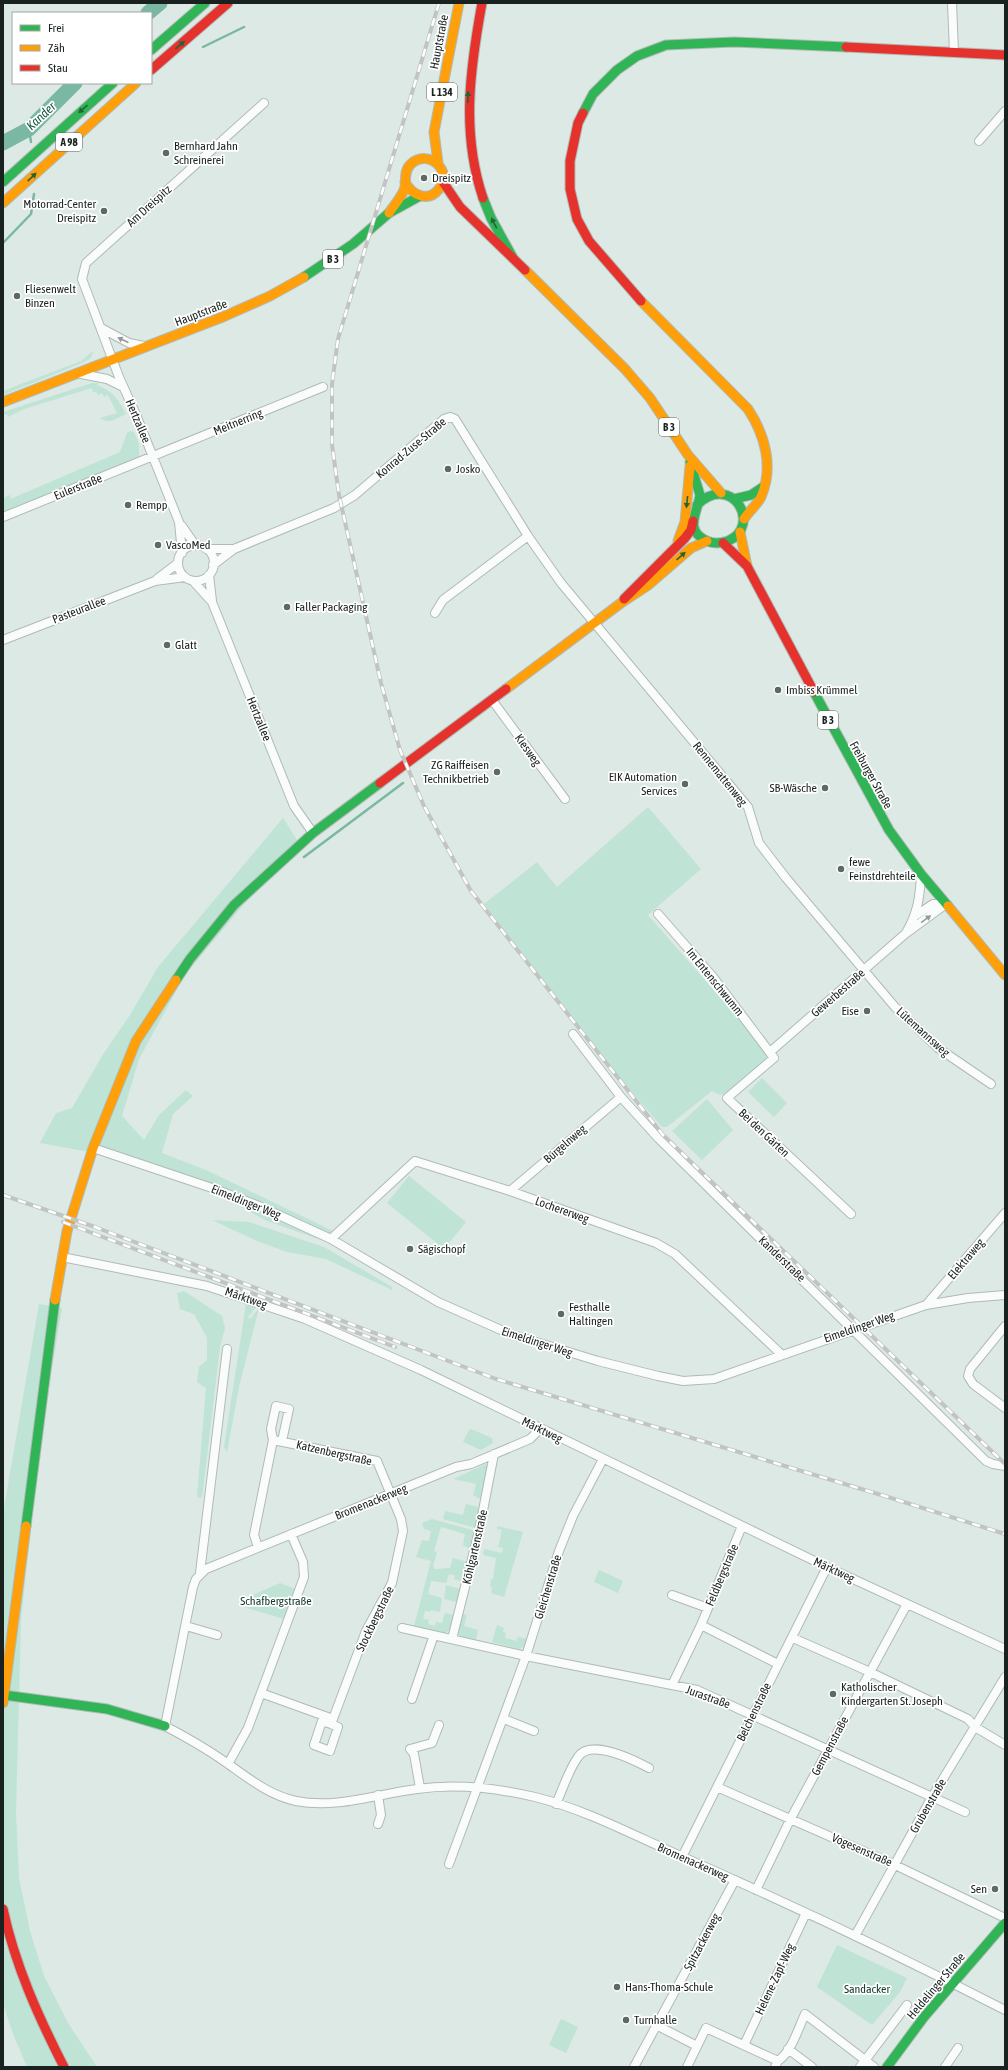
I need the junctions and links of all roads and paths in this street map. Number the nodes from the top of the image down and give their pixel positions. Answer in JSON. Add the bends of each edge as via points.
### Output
{"nodes":[{"id":1,"x":205,"y":3,"type":"edge"},
{"id":2,"x":228,"y":3,"type":"edge"},
{"id":3,"x":459,"y":3,"type":"edge"},
{"id":4,"x":482,"y":3,"type":"edge"},
{"id":5,"x":952,"y":3,"type":"edge"},
{"id":6,"x":152,"y":49,"type":"edge"},
{"id":7,"x":954,"y":52,"type":"junction"},
{"id":8,"x":1005,"y":55,"type":"edge"},
{"id":9,"x":152,"y":69,"type":"edge"},
{"id":10,"x":112,"y":84,"type":"edge"},
{"id":11,"x":135,"y":84,"type":"edge"},
{"id":12,"x":264,"y":103,"type":"dead end"},
{"id":13,"x":1005,"y":111,"type":"edge"},
{"id":14,"x":434,"y":132,"type":"junction"},
{"id":15,"x":979,"y":141,"type":"dead end"},
{"id":16,"x":418,"y":159,"type":"junction"},
{"id":17,"x":438,"y":163,"type":"junction"},
{"id":18,"x":3,"y":182,"type":"edge"},
{"id":19,"x":406,"y":182,"type":"junction"},
{"id":20,"x":443,"y":182,"type":"junction"},
{"id":21,"x":432,"y":195,"type":"junction"},
{"id":22,"x":420,"y":196,"type":"junction"},
{"id":23,"x":3,"y":203,"type":"edge"},
{"id":24,"x":460,"y":207,"type":"junction"},
{"id":25,"x":389,"y":213,"type":"junction"},
{"id":26,"x":512,"y":258,"type":"junction"},
{"id":27,"x":101,"y":328,"type":"junction"},
{"id":28,"x":147,"y":346,"type":"junction"},
{"id":29,"x":112,"y":360,"type":"junction"},
{"id":30,"x":78,"y":373,"type":"junction"},
{"id":31,"x":123,"y":387,"type":"junction"},
{"id":32,"x":323,"y":387,"type":"dead end"},
{"id":33,"x":3,"y":402,"type":"edge"},
{"id":34,"x":153,"y":456,"type":"junction"},
{"id":35,"x":689,"y":459,"type":"junction"},
{"id":36,"x":763,"y":487,"type":"junction"},
{"id":37,"x":720,"y":493,"type":"junction"},
{"id":38,"x":734,"y":499,"type":"junction"},
{"id":39,"x":697,"y":505,"type":"junction"},
{"id":40,"x":3,"y":517,"type":"edge"},
{"id":41,"x":744,"y":519,"type":"junction"},
{"id":42,"x":693,"y":521,"type":"junction"},
{"id":43,"x":179,"y":522,"type":"junction"},
{"id":44,"x":740,"y":532,"type":"junction"},
{"id":45,"x":528,"y":536,"type":"junction"},
{"id":46,"x":707,"y":541,"type":"junction"},
{"id":47,"x":723,"y":543,"type":"junction"},
{"id":48,"x":676,"y":545,"type":"junction"},
{"id":49,"x":198,"y":546,"type":"junction"},
{"id":50,"x":234,"y":548,"type":"junction"},
{"id":51,"x":206,"y":549,"type":"junction"},
{"id":52,"x":182,"y":552,"type":"junction"},
{"id":53,"x":178,"y":563,"type":"junction"},
{"id":54,"x":213,"y":565,"type":"junction"},
{"id":55,"x":747,"y":566,"type":"junction"},
{"id":56,"x":209,"y":575,"type":"junction"},
{"id":57,"x":189,"y":579,"type":"junction"},
{"id":58,"x":155,"y":581,"type":"junction"},
{"id":59,"x":212,"y":602,"type":"junction"},
{"id":60,"x":621,"y":603,"type":"junction"},
{"id":61,"x":435,"y":613,"type":"dead end"},
{"id":62,"x":594,"y":624,"type":"junction"},
{"id":63,"x":3,"y":640,"type":"edge"},
{"id":64,"x":492,"y":700,"type":"junction"},
{"id":65,"x":565,"y":799,"type":"dead end"},
{"id":66,"x":313,"y":833,"type":"junction"},
{"id":67,"x":921,"y":874,"type":"junction"},
{"id":68,"x":946,"y":904,"type":"junction"},
{"id":69,"x":658,"y":914,"type":"dead end"},
{"id":70,"x":916,"y":916,"type":"junction"},
{"id":71,"x":906,"y":934,"type":"junction"},
{"id":72,"x":864,"y":969,"type":"junction"},
{"id":73,"x":1005,"y":975,"type":"edge"},
{"id":74,"x":573,"y":1034,"type":"dead end"},
{"id":75,"x":770,"y":1052,"type":"junction"},
{"id":76,"x":991,"y":1084,"type":"dead end"},
{"id":77,"x":621,"y":1097,"type":"junction"},
{"id":78,"x":93,"y":1148,"type":"junction"},
{"id":79,"x":510,"y":1192,"type":"junction"},
{"id":80,"x":1005,"y":1213,"type":"edge"},
{"id":81,"x":851,"y":1214,"type":"dead end"},
{"id":82,"x":331,"y":1239,"type":"junction"},
{"id":83,"x":62,"y":1257,"type":"junction"},
{"id":84,"x":1005,"y":1295,"type":"edge"},
{"id":85,"x":926,"y":1305,"type":"junction"},
{"id":86,"x":1005,"y":1326,"type":"edge"},
{"id":87,"x":854,"y":1329,"type":"junction"},
{"id":88,"x":227,"y":1349,"type":"dead end"},
{"id":89,"x":782,"y":1355,"type":"junction"},
{"id":90,"x":1005,"y":1408,"type":"edge"},
{"id":91,"x":540,"y":1429,"type":"junction"},
{"id":92,"x":273,"y":1440,"type":"junction"},
{"id":93,"x":282,"y":1441,"type":"junction"},
{"id":94,"x":494,"y":1454,"type":"junction"},
{"id":95,"x":603,"y":1459,"type":"junction"},
{"id":96,"x":1005,"y":1466,"type":"edge"},
{"id":97,"x":391,"y":1494,"type":"junction"},
{"id":98,"x":742,"y":1526,"type":"junction"},
{"id":99,"x":291,"y":1534,"type":"junction"},
{"id":100,"x":258,"y":1547,"type":"junction"},
{"id":101,"x":827,"y":1567,"type":"junction"},
{"id":102,"x":200,"y":1573,"type":"junction"},
{"id":103,"x":672,"y":1595,"type":"dead end"},
{"id":104,"x":907,"y":1604,"type":"junction"},
{"id":105,"x":708,"y":1608,"type":"junction"},
{"id":106,"x":701,"y":1625,"type":"junction"},
{"id":107,"x":186,"y":1626,"type":"junction"},
{"id":108,"x":402,"y":1628,"type":"dead end"},
{"id":109,"x":218,"y":1635,"type":"dead end"},
{"id":110,"x":434,"y":1635,"type":"junction"},
{"id":111,"x":793,"y":1638,"type":"junction"},
{"id":112,"x":452,"y":1639,"type":"junction"},
{"id":113,"x":1005,"y":1649,"type":"edge"},
{"id":114,"x":526,"y":1656,"type":"junction"},
{"id":115,"x":778,"y":1664,"type":"junction"},
{"id":116,"x":870,"y":1672,"type":"junction"},
{"id":117,"x":1005,"y":1677,"type":"edge"},
{"id":118,"x":672,"y":1685,"type":"junction"},
{"id":119,"x":261,"y":1693,"type":"junction"},
{"id":120,"x":4,"y":1699,"type":"edge"},
{"id":121,"x":412,"y":1699,"type":"dead end"},
{"id":122,"x":754,"y":1714,"type":"junction"},
{"id":123,"x":504,"y":1719,"type":"junction"},
{"id":124,"x":439,"y":1725,"type":"dead end"},
{"id":125,"x":165,"y":1726,"type":"junction"},
{"id":126,"x":975,"y":1727,"type":"junction"},
{"id":127,"x":534,"y":1732,"type":"dead end"},
{"id":128,"x":1005,"y":1745,"type":"edge"},
{"id":129,"x":829,"y":1750,"type":"junction"},
{"id":130,"x":228,"y":1764,"type":"junction"},
{"id":131,"x":649,"y":1768,"type":"dead end"},
{"id":132,"x":477,"y":1786,"type":"junction"},
{"id":133,"x":717,"y":1787,"type":"junction"},
{"id":134,"x":420,"y":1788,"type":"junction"},
{"id":135,"x":378,"y":1795,"type":"junction"},
{"id":136,"x":932,"y":1797,"type":"junction"},
{"id":137,"x":556,"y":1804,"type":"junction"},
{"id":138,"x":965,"y":1812,"type":"dead end"},
{"id":139,"x":791,"y":1818,"type":"junction"},
{"id":140,"x":378,"y":1824,"type":"dead end"},
{"id":141,"x":682,"y":1857,"type":"junction"},
{"id":142,"x":449,"y":1864,"type":"dead end"},
{"id":143,"x":895,"y":1865,"type":"junction"},
{"id":144,"x":735,"y":1880,"type":"junction"},
{"id":145,"x":756,"y":1890,"type":"junction"},
{"id":146,"x":3,"y":1909,"type":"edge"},
{"id":147,"x":806,"y":1913,"type":"junction"},
{"id":148,"x":1005,"y":1918,"type":"edge"},
{"id":149,"x":1005,"y":1923,"type":"edge"},
{"id":150,"x":855,"y":1936,"type":"junction"},
{"id":151,"x":954,"y":1984,"type":"junction"},
{"id":152,"x":907,"y":2005,"type":"dead end"},
{"id":153,"x":1005,"y":2010,"type":"edge"},
{"id":154,"x":658,"y":2026,"type":"junction"},
{"id":155,"x":744,"y":2045,"type":"junction"},
{"id":156,"x":697,"y":2046,"type":"junction"},
{"id":157,"x":958,"y":2048,"type":"dead end"},
{"id":158,"x":788,"y":2049,"type":"junction"},
{"id":159,"x":865,"y":2060,"type":"junction"},
{"id":160,"x":777,"y":2064,"type":"edge"},
{"id":161,"x":64,"y":2067,"type":"edge"},
{"id":162,"x":634,"y":2067,"type":"edge"},
{"id":163,"x":687,"y":2067,"type":"edge"},
{"id":164,"x":812,"y":2067,"type":"edge"},
{"id":165,"x":860,"y":2067,"type":"edge"},
{"id":166,"x":874,"y":2067,"type":"edge"},
{"id":167,"x":887,"y":2067,"type":"edge"},
{"id":168,"x":945,"y":2067,"type":"edge"}],
"edges":[{"from":1,"to":6,"type":"main road"},
{"from":9,"to":2,"type":"main road","one_way":true},
{"from":3,"to":14,"type":"main road","name":"Hauptstraße","number":"L 134"},
{"from":26,"to":4,"type":"main road","one_way":true,"via":[[485,204],[478,182],[470,136],[468,98],[471,64]]},
{"from":5,"to":7,"type":"street"},
{"from":7,"to":8,"type":"main road"},
{"from":7,"to":36,"type":"main road","via":[[734,42],[666,45],[637,56],[617,70],[593,94],[584,109],[578,123],[570,161],[570,189],[578,219],[589,241],[602,258],[639,299],[748,408],[756,420],[766,448]]},
{"from":10,"to":18,"type":"main road","number":"A 98","one_way":true},
{"from":23,"to":11,"type":"main road","number":"A 98","one_way":true},
{"from":12,"to":27,"type":"street","name":"Am Dreispitz","via":[[86,263],[82,279]]},
{"from":13,"to":15,"type":"street"},
{"from":14,"to":16,"type":"main road","name":"Hauptstraße","number":"L 134"},
{"from":14,"to":17,"type":"main road","name":"Hauptstraße","number":"L 134"},
{"from":16,"to":17,"type":"main road","via":[[428,158]]},
{"from":16,"to":19,"type":"main road","name":"Hauptstraße","number":"B 3","via":[[408,166]]},
{"from":17,"to":20,"type":"main road","name":"Hauptstraße","number":"B 3","via":[[442,170]]},
{"from":19,"to":22,"type":"main road","via":[[409,190]]},
{"from":19,"to":25,"type":"main road","name":"Hauptstraße","number":"B 3"},
{"from":20,"to":21,"type":"main road","via":[[439,190]]},
{"from":20,"to":24,"type":"main road","number":"B 3"},
{"from":21,"to":22,"type":"main road","name":"Hauptstraße","number":"B 3"},
{"from":21,"to":24,"type":"main road","number":"B 3"},
{"from":22,"to":25,"type":"main road","name":"Hauptstraße","number":"B 3"},
{"from":24,"to":26,"type":"main road","number":"B 3"},
{"from":25,"to":28,"type":"main road","name":"Hauptstraße","number":"B 3","via":[[333,258],[289,286],[243,309]]},
{"from":26,"to":35,"type":"main road","number":"B 3","via":[[625,369],[650,398]]},
{"from":28,"to":27,"type":"street","one_way":true,"via":[[129,343]]},
{"from":27,"to":29,"type":"street","name":"Am Dreispitz"},
{"from":28,"to":29,"type":"main road","name":"Hauptstraße","number":"B 3"},
{"from":29,"to":30,"type":"main road","name":"Hauptstraße","number":"B 3"},
{"from":29,"to":31,"type":"street","name":"Hertzallee"},
{"from":30,"to":31,"type":"street","name":"Hertzallee","via":[[106,379]]},
{"from":30,"to":33,"type":"main road","name":"Hauptstraße","number":"B 3"},
{"from":31,"to":34,"type":"street","name":"Hertzallee"},
{"from":32,"to":34,"type":"street","name":"Meitnerring"},
{"from":34,"to":40,"type":"street","name":"Eulerstraße"},
{"from":34,"to":43,"type":"street","name":"Hertzallee"},
{"from":35,"to":37,"type":"main road","number":"B 3"},
{"from":35,"to":39,"type":"main road","number":"B 3","via":[[700,495]]},
{"from":35,"to":48,"type":"main road","one_way":true,"via":[[685,522]]},
{"from":36,"to":38,"type":"main road","via":[[751,495]]},
{"from":36,"to":41,"type":"main road","via":[[761,496]]},
{"from":37,"to":38,"type":"main road"},
{"from":37,"to":39,"type":"main road","via":[[706,496]]},
{"from":38,"to":41,"type":"main road","via":[[742,509]]},
{"from":39,"to":42,"type":"main road"},
{"from":41,"to":44,"type":"main road"},
{"from":42,"to":46,"type":"main road","via":[[697,532]]},
{"from":42,"to":48,"type":"main road","via":[[691,530]]},
{"from":43,"to":49,"type":"street","name":"Hertzallee","via":[[192,542]]},
{"from":43,"to":52,"type":"street","name":"Hertzallee"},
{"from":44,"to":47,"type":"main road","via":[[732,540]]},
{"from":44,"to":55,"type":"main road","name":"Freiburger Straße","number":"B 3"},
{"from":45,"to":50,"type":"street","name":"Konrad-Zuse-Straße","via":[[455,418],[450,417],[444,419],[355,496],[334,508]]},
{"from":45,"to":61,"type":"street","via":[[443,600]]},
{"from":45,"to":62,"type":"street","name":"Konrad-Zuse-Straße"},
{"from":46,"to":47,"type":"main road"},
{"from":60,"to":46,"type":"main road","one_way":true,"via":[[641,592],[691,548],[701,541]]},
{"from":47,"to":55,"type":"main road","name":"Freiburger Straße","number":"B 3"},
{"from":48,"to":60,"type":"main road","via":[[633,587]]},
{"from":49,"to":51,"type":"street","name":"Hertzallee"},
{"from":49,"to":52,"type":"street","via":[[191,546]]},
{"from":50,"to":51,"type":"street"},
{"from":50,"to":54,"type":"street"},
{"from":51,"to":54,"type":"street","via":[[212,557]]},
{"from":52,"to":53,"type":"street","name":"Hertzallee"},
{"from":53,"to":57,"type":"street","name":"Hertzallee","via":[[180,571]]},
{"from":53,"to":58,"type":"street","name":"Pasteurallee"},
{"from":54,"to":56,"type":"street","name":"Hertzallee"},
{"from":55,"to":67,"type":"main road","name":"Freiburger Straße","number":"B 3","via":[[878,812]]},
{"from":56,"to":57,"type":"street","via":[[201,580]]},
{"from":56,"to":59,"type":"street","name":"Hertzallee"},
{"from":57,"to":58,"type":"street","name":"Pasteurallee"},
{"from":57,"to":59,"type":"street","name":"Hertzallee"},
{"from":58,"to":63,"type":"street","name":"Pasteurallee"},
{"from":59,"to":66,"type":"street","name":"Hertzallee","via":[[294,806]]},
{"from":60,"to":62,"type":"main road"},
{"from":62,"to":64,"type":"main road"},
{"from":62,"to":72,"type":"street","name":"Rennemattenweg","via":[[748,807],[760,842],[786,878]]},
{"from":64,"to":65,"type":"street","name":"Kiesweg"},
{"from":64,"to":66,"type":"main road"},
{"from":66,"to":78,"type":"main road","via":[[234,905],[182,971],[136,1041]]},
{"from":67,"to":68,"type":"main road","name":"Freiburger Straße","number":"B 3"},
{"from":67,"to":70,"type":"street","name":"Gewerbestraße"},
{"from":68,"to":70,"type":"street","name":"Gewerbestraße","via":[[933,904]]},
{"from":71,"to":68,"type":"street","name":"Gewerbestraße","one_way":true},
{"from":68,"to":73,"type":"main road","name":"Freiburger Straße","number":"B 3"},
{"from":69,"to":75,"type":"street","name":"Im Entenschwumm","via":[[713,977]]},
{"from":70,"to":71,"type":"street","name":"Gewerbestraße"},
{"from":71,"to":72,"type":"street","name":"Gewerbestraße"},
{"from":72,"to":75,"type":"street","name":"Gewerbestraße"},
{"from":72,"to":76,"type":"street","name":"Lütemannsweg","via":[[895,1007],[938,1048]]},
{"from":74,"to":77,"type":"street","name":"Kanderstraße"},
{"from":75,"to":81,"type":"street","name":"Bei den Gärten","via":[[774,1058],[727,1098]]},
{"from":77,"to":79,"type":"street","name":"Bürgelnweg"},
{"from":77,"to":87,"type":"street","name":"Kanderstraße","via":[[659,1139]]},
{"from":78,"to":82,"type":"street","name":"Eimeldinger Weg","via":[[212,1188]]},
{"from":78,"to":83,"type":"main road","via":[[67,1231]]},
{"from":79,"to":82,"type":"street","name":"Lochererweg","via":[[415,1161]]},
{"from":79,"to":89,"type":"street","name":"Lochererweg","via":[[656,1243],[675,1254]]},
{"from":80,"to":85,"type":"street","name":"Elektraweg"},
{"from":82,"to":89,"type":"street","name":"Eimeldinger Weg","via":[[438,1302],[510,1334],[598,1361],[682,1381],[714,1379]]},
{"from":83,"to":91,"type":"street","name":"Märktweg","via":[[206,1286],[305,1319],[421,1370]]},
{"from":83,"to":120,"type":"main road","via":[[32,1464]]},
{"from":84,"to":85,"type":"street","name":"Eimeldinger Weg"},
{"from":85,"to":87,"type":"street","name":"Eimeldinger Weg"},
{"from":86,"to":90,"type":"street","via":[[970,1369],[968,1376],[973,1384]]},
{"from":87,"to":89,"type":"street","name":"Eimeldinger Weg"},
{"from":87,"to":96,"type":"street","name":"Kanderstraße","via":[[986,1461]]},
{"from":88,"to":102,"type":"street"},
{"from":91,"to":94,"type":"street","name":"Bromenackerweg","via":[[530,1440]]},
{"from":91,"to":95,"type":"street","name":"Märktweg"},
{"from":92,"to":93,"type":"street","name":"Katzenbergstraße"},
{"from":92,"to":93,"type":"street","name":"Katzenbergstraße","via":[[271,1429],[276,1406],[290,1409]]},
{"from":92,"to":100,"type":"street","name":"Katzenbergstraße","via":[[254,1536]]},
{"from":93,"to":97,"type":"street","name":"Katzenbergstraße","via":[[377,1461]]},
{"from":94,"to":97,"type":"street","name":"Bromenackerweg"},
{"from":94,"to":112,"type":"street","name":"Köhlgartenstraße","via":[[479,1531]]},
{"from":95,"to":98,"type":"street","name":"Märktweg"},
{"from":95,"to":114,"type":"street","name":"Gleichenstraße","via":[[573,1516],[559,1551]]},
{"from":97,"to":99,"type":"street","name":"Bromenackerweg"},
{"from":97,"to":119,"type":"street","name":"Stockbergstraße","via":[[404,1529],[392,1583],[366,1631],[332,1722]]},
{"from":98,"to":101,"type":"street","name":"Märktweg"},
{"from":98,"to":105,"type":"street","name":"Feldbergstraße"},
{"from":99,"to":100,"type":"street","name":"Bromenackerweg"},
{"from":99,"to":119,"type":"street","via":[[303,1562],[304,1577]]},
{"from":100,"to":102,"type":"street","name":"Bromenackerweg"},
{"from":101,"to":104,"type":"street","name":"Märktweg"},
{"from":101,"to":111,"type":"street","name":"Belchenstraße"},
{"from":102,"to":107,"type":"street","via":[[194,1587]]},
{"from":103,"to":105,"type":"street"},
{"from":104,"to":113,"type":"street","name":"Märktweg"},
{"from":104,"to":116,"type":"street","name":"Gempenstraße"},
{"from":105,"to":106,"type":"street","name":"Feldbergstraße"},
{"from":106,"to":115,"type":"street"},
{"from":106,"to":118,"type":"street","name":"Feldbergstraße"},
{"from":107,"to":109,"type":"street"},
{"from":107,"to":125,"type":"street"},
{"from":108,"to":110,"type":"street","name":"Jurastraße"},
{"from":110,"to":112,"type":"street","name":"Jurastraße"},
{"from":110,"to":121,"type":"street"},
{"from":111,"to":115,"type":"street","name":"Belchenstraße"},
{"from":111,"to":116,"type":"street"},
{"from":112,"to":114,"type":"street","name":"Jurastraße"},
{"from":114,"to":118,"type":"street","name":"Jurastraße"},
{"from":114,"to":123,"type":"street","name":"Gleichenstraße"},
{"from":115,"to":122,"type":"street","name":"Belchenstraße"},
{"from":116,"to":126,"type":"street","via":[[968,1720]]},
{"from":116,"to":129,"type":"street","name":"Gempenstraße"},
{"from":117,"to":126,"type":"street","name":"Grubenstraße"},
{"from":118,"to":122,"type":"street","name":"Jurastraße","via":[[697,1690]]},
{"from":119,"to":130,"type":"street","via":[[248,1728]]},
{"from":120,"to":125,"type":"main road","via":[[107,1709]]},
{"from":122,"to":129,"type":"street","name":"Jurastraße"},
{"from":122,"to":133,"type":"street","name":"Belchenstraße"},
{"from":123,"to":127,"type":"street"},
{"from":123,"to":132,"type":"street","name":"Gleichenstraße"},
{"from":124,"to":134,"type":"street","via":[[432,1743],[410,1749],[414,1754]]},
{"from":125,"to":130,"type":"street","name":"Bromenackerweg","via":[[193,1740]]},
{"from":126,"to":128,"type":"street"},
{"from":126,"to":136,"type":"street","name":"Grubenstraße"},
{"from":129,"to":136,"type":"street","name":"Jurastraße"},
{"from":129,"to":139,"type":"street","name":"Gempenstraße"},
{"from":130,"to":135,"type":"street","name":"Bromenackerweg","via":[[275,1795],[296,1801],[321,1804]]},
{"from":131,"to":137,"type":"street","via":[[628,1757],[606,1750],[587,1751],[578,1755]]},
{"from":132,"to":134,"type":"street","name":"Bromenackerweg"},
{"from":132,"to":137,"type":"street","name":"Bromenackerweg"},
{"from":132,"to":142,"type":"street","name":"Gleichenstraße"},
{"from":133,"to":139,"type":"street","name":"Vogesenstraße"},
{"from":133,"to":141,"type":"street","name":"Belchenstraße"},
{"from":134,"to":135,"type":"street","name":"Bromenackerweg"},
{"from":135,"to":140,"type":"street"},
{"from":136,"to":138,"type":"street","name":"Jurastraße"},
{"from":136,"to":143,"type":"street","name":"Grubenstraße"},
{"from":137,"to":141,"type":"street","name":"Bromenackerweg","via":[[589,1815]]},
{"from":139,"to":143,"type":"street","name":"Vogesenstraße"},
{"from":139,"to":145,"type":"street","name":"Gempenstraße"},
{"from":141,"to":144,"type":"street","name":"Bromenackerweg"},
{"from":143,"to":148,"type":"street","name":"Vogesenstraße"},
{"from":143,"to":150,"type":"street","name":"Grubenstraße"},
{"from":144,"to":145,"type":"street","name":"Bromenackerweg"},
{"from":144,"to":154,"type":"street","name":"Spitzackerweg"},
{"from":145,"to":147,"type":"street","name":"Bromenackerweg"},
{"from":146,"to":161,"type":"main road","via":[[14,1954],[31,2000]]},
{"from":147,"to":150,"type":"street","name":"Bromenackerweg"},
{"from":147,"to":155,"type":"street","name":"Helene-Zapf-Weg"},
{"from":149,"to":151,"type":"main road","name":"Heldelinger Straße"},
{"from":150,"to":151,"type":"street","name":"Bromenackerweg"},
{"from":151,"to":153,"type":"street","name":"Bromenackerweg"},
{"from":151,"to":167,"type":"main road","name":"Heldelinger Straße","via":[[924,2017]]},
{"from":152,"to":159,"type":"street"},
{"from":154,"to":156,"type":"street"},
{"from":154,"to":162,"type":"street","name":"Spitzackerweg"},
{"from":155,"to":156,"type":"street","via":[[706,2028]]},
{"from":155,"to":160,"type":"street"},
{"from":156,"to":163,"type":"street"},
{"from":157,"to":168,"type":"street"},
{"from":158,"to":159,"type":"street","via":[[805,2014]]},
{"from":158,"to":160,"type":"street"},
{"from":158,"to":164,"type":"street"},
{"from":159,"to":165,"type":"street"},
{"from":159,"to":166,"type":"street"}]}
